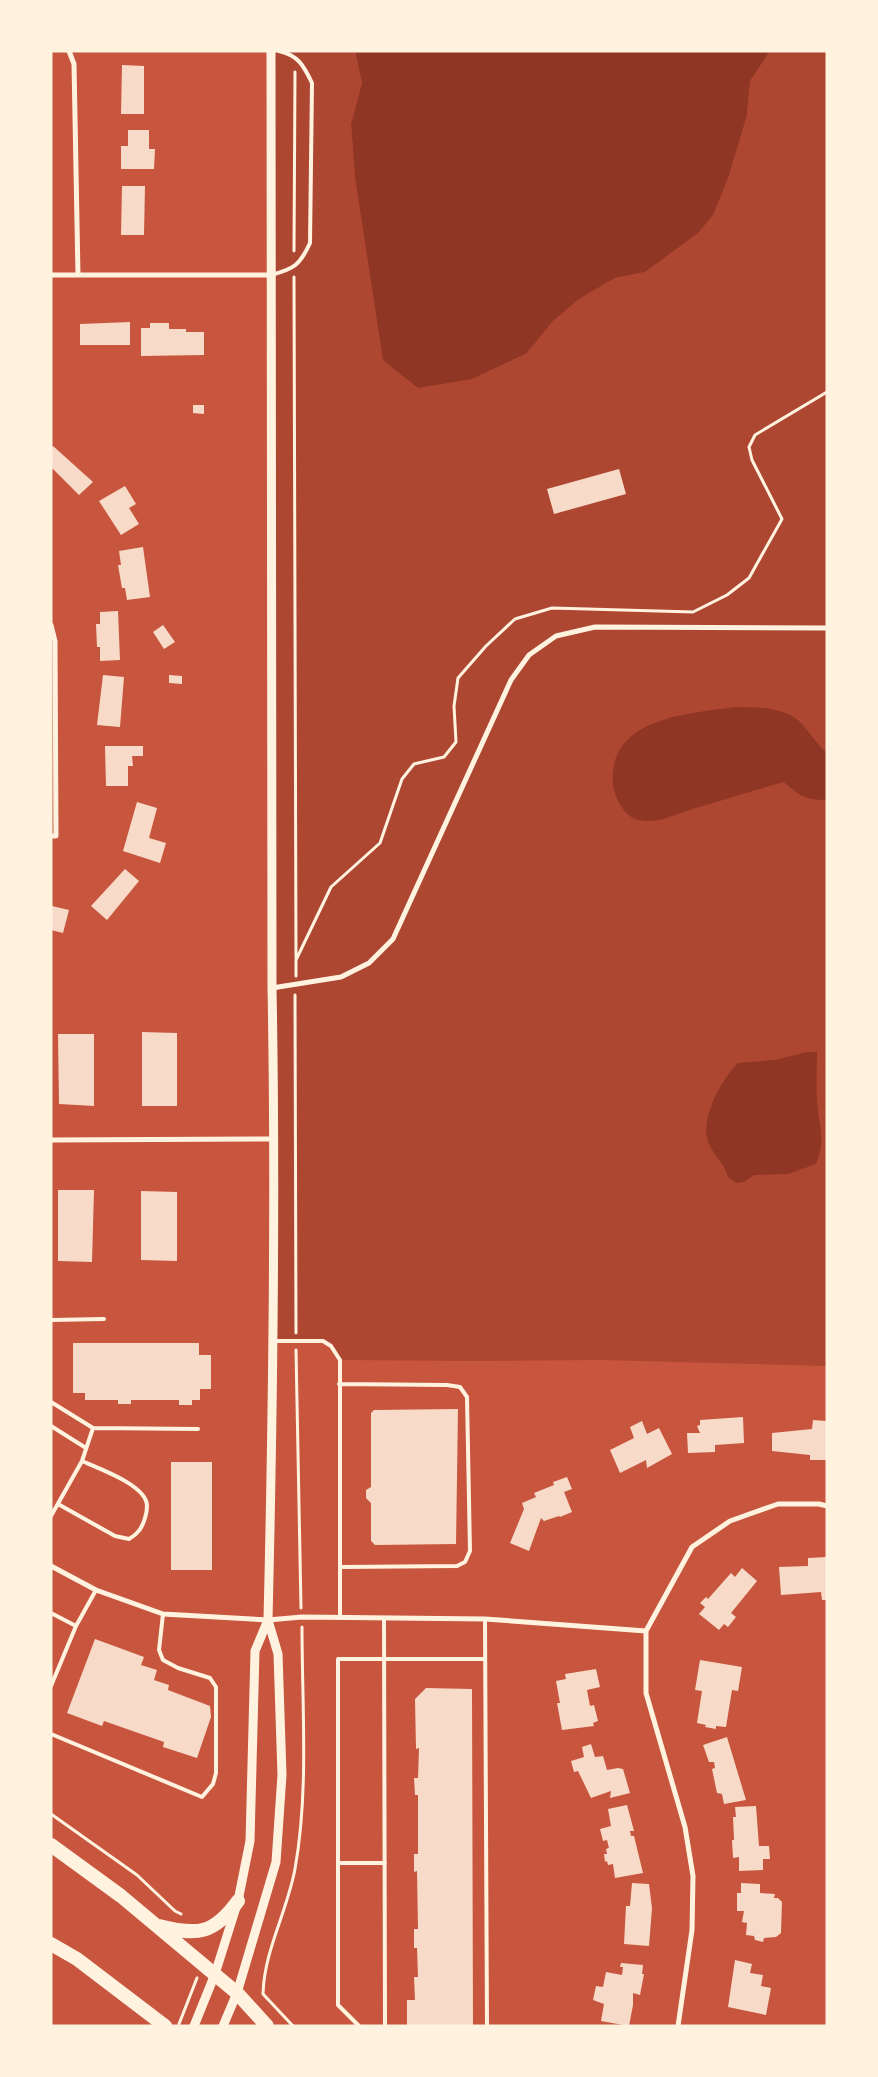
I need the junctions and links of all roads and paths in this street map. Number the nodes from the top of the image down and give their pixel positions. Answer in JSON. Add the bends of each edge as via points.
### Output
{"nodes":[{"id":1,"x":69,"y":51,"type":"edge"},
{"id":2,"x":271,"y":51,"type":"edge"},
{"id":3,"x":279,"y":51,"type":"edge"},
{"id":4,"x":295,"y":57,"type":"junction"},
{"id":5,"x":294,"y":267,"type":"junction"},
{"id":6,"x":51,"y":275,"type":"edge"},
{"id":7,"x":78,"y":275,"type":"junction"},
{"id":8,"x":271,"y":275,"type":"junction"},
{"id":9,"x":827,"y":392,"type":"edge"},
{"id":10,"x":51,"y":625,"type":"edge"},
{"id":11,"x":827,"y":628,"type":"edge"},
{"id":12,"x":54,"y":836,"type":"edge"},
{"id":13,"x":296,"y":960,"type":"junction"},
{"id":14,"x":295,"y":984,"type":"junction"},
{"id":15,"x":272,"y":988,"type":"junction"},
{"id":16,"x":275,"y":1139,"type":"junction"},
{"id":17,"x":51,"y":1140,"type":"edge"},
{"id":18,"x":104,"y":1319,"type":"dead end"},
{"id":19,"x":51,"y":1320,"type":"edge"},
{"id":20,"x":296,"y":1340,"type":"junction"},
{"id":21,"x":274,"y":1341,"type":"junction"},
{"id":22,"x":339,"y":1384,"type":"junction"},
{"id":23,"x":51,"y":1402,"type":"edge"},
{"id":24,"x":51,"y":1428,"type":"edge"},
{"id":25,"x":93,"y":1428,"type":"junction"},
{"id":26,"x":198,"y":1429,"type":"dead end"},
{"id":27,"x":86,"y":1448,"type":"junction"},
{"id":28,"x":82,"y":1461,"type":"junction"},
{"id":29,"x":58,"y":1504,"type":"junction"},
{"id":30,"x":827,"y":1506,"type":"edge"},
{"id":31,"x":51,"y":1516,"type":"edge"},
{"id":32,"x":51,"y":1566,"type":"edge"},
{"id":33,"x":341,"y":1567,"type":"junction"},
{"id":34,"x":96,"y":1590,"type":"junction"},
{"id":35,"x":51,"y":1613,"type":"edge"},
{"id":36,"x":163,"y":1614,"type":"junction"},
{"id":37,"x":302,"y":1617,"type":"junction"},
{"id":38,"x":340,"y":1617,"type":"junction"},
{"id":39,"x":384,"y":1618,"type":"junction"},
{"id":40,"x":485,"y":1619,"type":"junction"},
{"id":41,"x":268,"y":1620,"type":"junction"},
{"id":42,"x":76,"y":1626,"type":"junction"},
{"id":43,"x":646,"y":1631,"type":"junction"},
{"id":44,"x":385,"y":1659,"type":"junction"},
{"id":45,"x":485,"y":1659,"type":"junction"},
{"id":46,"x":51,"y":1686,"type":"edge"},
{"id":47,"x":51,"y":1734,"type":"edge"},
{"id":48,"x":51,"y":1814,"type":"edge"},
{"id":49,"x":51,"y":1845,"type":"edge"},
{"id":50,"x":338,"y":1863,"type":"junction"},
{"id":51,"x":385,"y":1863,"type":"junction"},
{"id":52,"x":238,"y":1901,"type":"junction"},
{"id":53,"x":189,"y":1918,"type":"dead end"},
{"id":54,"x":155,"y":1925,"type":"junction"},
{"id":55,"x":51,"y":1944,"type":"edge"},
{"id":56,"x":215,"y":1974,"type":"junction"},
{"id":57,"x":236,"y":1993,"type":"junction"},
{"id":58,"x":165,"y":2026,"type":"edge"},
{"id":59,"x":194,"y":2026,"type":"edge"},
{"id":60,"x":223,"y":2026,"type":"edge"},
{"id":61,"x":267,"y":2026,"type":"edge"},
{"id":62,"x":293,"y":2026,"type":"edge"},
{"id":63,"x":359,"y":2026,"type":"edge"},
{"id":64,"x":385,"y":2026,"type":"edge"},
{"id":65,"x":487,"y":2026,"type":"edge"},
{"id":66,"x":678,"y":2026,"type":"edge"}],
"edges":[{"from":1,"to":7,"type":"street","via":[[74,64]]},
{"from":2,"to":8,"type":"street"},
{"from":3,"to":4,"type":"lane"},
{"from":4,"to":5,"type":"path"},
{"from":4,"to":5,"type":"lane","via":[[306,71],[312,93],[310,243]]},
{"from":5,"to":8,"type":"lane"},
{"from":5,"to":13,"type":"path"},
{"from":6,"to":7,"type":"street"},
{"from":7,"to":8,"type":"street"},
{"from":8,"to":15,"type":"street"},
{"from":9,"to":13,"type":"path","via":[[755,435],[749,447],[752,460],[782,519],[749,578],[727,595],[693,612],[552,608],[515,619],[486,646],[458,678],[454,706],[456,742],[444,757],[414,764],[402,779],[380,843],[331,887]]},
{"from":10,"to":12,"type":"street","via":[[55,641]]},
{"from":11,"to":14,"type":"street","via":[[595,627],[556,636],[530,655],[511,680],[393,939],[369,963],[341,977]]},
{"from":13,"to":14,"type":"path"},
{"from":14,"to":15,"type":"street"},
{"from":14,"to":20,"type":"path"},
{"from":15,"to":16,"type":"street"},
{"from":16,"to":17,"type":"street"},
{"from":16,"to":21,"type":"street"},
{"from":18,"to":19,"type":"lane"},
{"from":20,"to":21,"type":"lane"},
{"from":20,"to":22,"type":"lane","via":[[323,1341],[331,1346],[340,1360]]},
{"from":20,"to":37,"type":"path"},
{"from":21,"to":41,"type":"street"},
{"from":22,"to":33,"type":"lane"},
{"from":22,"to":33,"type":"lane","via":[[460,1387],[467,1397],[470,1551],[465,1562],[457,1566]]},
{"from":23,"to":25,"type":"lane"},
{"from":24,"to":27,"type":"lane"},
{"from":25,"to":26,"type":"lane"},
{"from":25,"to":27,"type":"lane"},
{"from":27,"to":28,"type":"lane"},
{"from":28,"to":29,"type":"lane"},
{"from":28,"to":29,"type":"lane","via":[[127,1481],[144,1496],[147,1506],[138,1534],[129,1539],[116,1536]]},
{"from":29,"to":31,"type":"lane"},
{"from":30,"to":43,"type":"street","via":[[778,1504],[730,1521],[707,1536],[692,1547]]},
{"from":32,"to":34,"type":"street"},
{"from":33,"to":38,"type":"lane"},
{"from":34,"to":36,"type":"street"},
{"from":34,"to":42,"type":"lane"},
{"from":35,"to":42,"type":"lane"},
{"from":36,"to":41,"type":"street"},
{"from":36,"to":47,"type":"lane","via":[[159,1650],[163,1660],[210,1678],[216,1687],[216,1773],[213,1784],[202,1797]]},
{"from":37,"to":38,"type":"street"},
{"from":37,"to":41,"type":"street"},
{"from":37,"to":62,"type":"path","via":[[302,1823],[295,1872],[264,1974],[263,1987],[263,1994]]},
{"from":38,"to":39,"type":"street"},
{"from":39,"to":40,"type":"street"},
{"from":39,"to":44,"type":"lane"},
{"from":40,"to":43,"type":"street"},
{"from":40,"to":45,"type":"lane"},
{"from":41,"to":52,"type":"street","via":[[255,1651],[250,1841]]},
{"from":41,"to":57,"type":"street","via":[[278,1654],[282,1775],[276,1862]]},
{"from":42,"to":46,"type":"lane"},
{"from":43,"to":66,"type":"street","via":[[646,1693],[686,1827],[693,1876],[692,1930]]},
{"from":44,"to":45,"type":"lane"},
{"from":44,"to":50,"type":"lane","via":[[338,1658]]},
{"from":44,"to":51,"type":"lane"},
{"from":45,"to":65,"type":"lane"},
{"from":48,"to":53,"type":"path","via":[[137,1875],[175,1911]]},
{"from":49,"to":54,"type":"highway"},
{"from":50,"to":51,"type":"lane"},
{"from":50,"to":63,"type":"lane","via":[[338,2005]]},
{"from":51,"to":64,"type":"lane"},
{"from":52,"to":54,"type":"highway","via":[[226,1918],[200,1931],[183,1932]]},
{"from":52,"to":56,"type":"street"},
{"from":54,"to":56,"type":"highway"},
{"from":55,"to":58,"type":"highway","via":[[77,1959]]},
{"from":56,"to":57,"type":"highway"},
{"from":56,"to":59,"type":"street"},
{"from":57,"to":60,"type":"street"},
{"from":57,"to":61,"type":"highway"}]}
